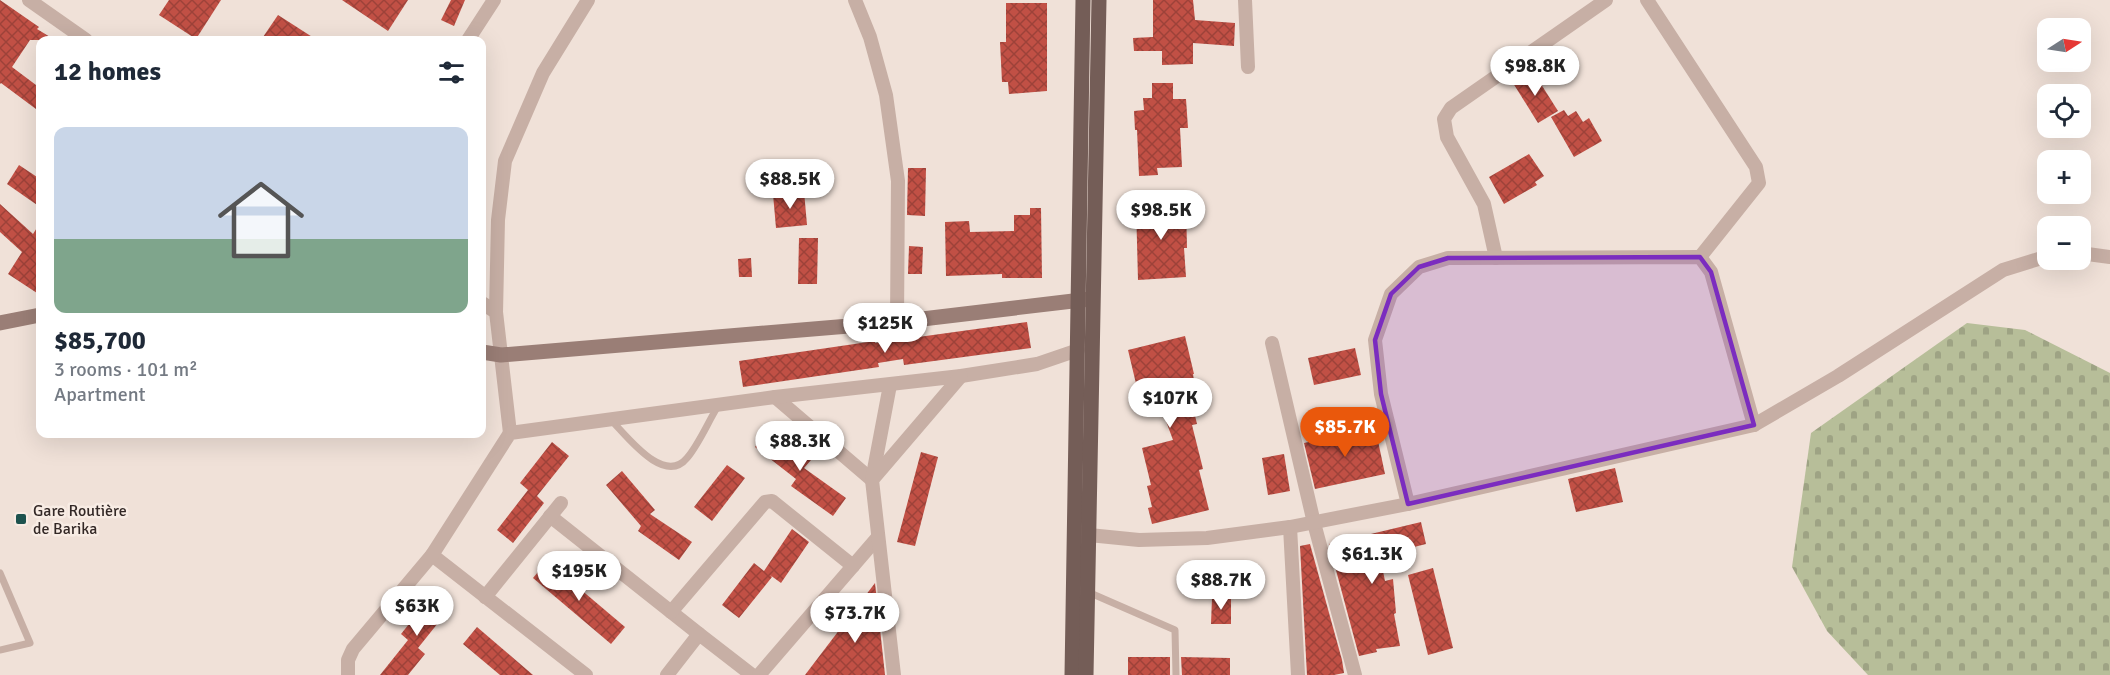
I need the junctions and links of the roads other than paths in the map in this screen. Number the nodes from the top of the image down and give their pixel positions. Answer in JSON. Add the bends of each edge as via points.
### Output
{"nodes":[{"id":1,"x":29,"y":0,"type":"edge"},
{"id":2,"x":494,"y":0,"type":"edge"},
{"id":3,"x":588,"y":0,"type":"edge"},
{"id":4,"x":855,"y":0,"type":"edge"},
{"id":5,"x":1083,"y":0,"type":"edge"},
{"id":6,"x":1099,"y":0,"type":"edge"},
{"id":7,"x":1245,"y":0,"type":"edge"},
{"id":8,"x":1606,"y":0,"type":"edge"},
{"id":9,"x":1647,"y":0,"type":"edge"},
{"id":10,"x":80,"y":36,"type":"edge"},
{"id":11,"x":471,"y":36,"type":"edge"},
{"id":12,"x":1248,"y":67,"type":"dead end"},
{"id":13,"x":2091,"y":254,"type":"edge"},
{"id":14,"x":1700,"y":257,"type":"junction"},
{"id":15,"x":2110,"y":257,"type":"edge"},
{"id":16,"x":1496,"y":258,"type":"junction"},
{"id":17,"x":2037,"y":259,"type":"edge"},
{"id":18,"x":1086,"y":300,"type":"junction"},
{"id":19,"x":486,"y":306,"type":"edge"},
{"id":20,"x":496,"y":312,"type":"junction"},
{"id":21,"x":36,"y":316,"type":"edge"},
{"id":22,"x":897,"y":321,"type":"junction"},
{"id":23,"x":0,"y":323,"type":"edge"},
{"id":24,"x":1272,"y":343,"type":"dead end"},
{"id":25,"x":1078,"y":350,"type":"junction"},
{"id":26,"x":486,"y":353,"type":"edge"},
{"id":27,"x":501,"y":355,"type":"junction"},
{"id":28,"x":961,"y":376,"type":"junction"},
{"id":29,"x":890,"y":385,"type":"junction"},
{"id":30,"x":776,"y":397,"type":"junction"},
{"id":31,"x":718,"y":406,"type":"junction"},
{"id":32,"x":611,"y":420,"type":"junction"},
{"id":33,"x":1755,"y":425,"type":"junction"},
{"id":34,"x":510,"y":434,"type":"junction"},
{"id":35,"x":872,"y":480,"type":"junction"},
{"id":36,"x":561,"y":503,"type":"dead end"},
{"id":37,"x":1408,"y":504,"type":"junction"},
{"id":38,"x":550,"y":516,"type":"junction"},
{"id":39,"x":1314,"y":523,"type":"junction"},
{"id":40,"x":1290,"y":527,"type":"junction"},
{"id":41,"x":1081,"y":534,"type":"junction"},
{"id":42,"x":878,"y":537,"type":"junction"},
{"id":43,"x":432,"y":555,"type":"junction"},
{"id":44,"x":853,"y":566,"type":"junction"},
{"id":45,"x":0,"y":573,"type":"edge"},
{"id":46,"x":1088,"y":592,"type":"junction"},
{"id":47,"x":485,"y":597,"type":"junction"},
{"id":48,"x":671,"y":612,"type":"junction"},
{"id":49,"x":699,"y":634,"type":"junction"},
{"id":50,"x":0,"y":650,"type":"edge"},
{"id":51,"x":348,"y":675,"type":"edge"},
{"id":52,"x":586,"y":675,"type":"edge"},
{"id":53,"x":667,"y":675,"type":"edge"},
{"id":54,"x":752,"y":675,"type":"edge"},
{"id":55,"x":759,"y":675,"type":"edge"},
{"id":56,"x":894,"y":675,"type":"edge"},
{"id":57,"x":1072,"y":675,"type":"edge"},
{"id":58,"x":1086,"y":675,"type":"edge"},
{"id":59,"x":1176,"y":675,"type":"edge"},
{"id":60,"x":1298,"y":675,"type":"edge"},
{"id":61,"x":1355,"y":675,"type":"edge"}],
"edges":[{"from":1,"to":10,"type":"street"},
{"from":2,"to":11,"type":"street"},
{"from":3,"to":20,"type":"street","via":[[543,73],[506,161],[498,220]]},
{"from":4,"to":22,"type":"street","via":[[886,95],[898,181]]},
{"from":5,"to":18,"type":"main road"},
{"from":6,"to":18,"type":"main road"},
{"from":7,"to":12,"type":"street"},
{"from":8,"to":16,"type":"street","via":[[1451,108],[1444,119],[1448,137],[1484,204]]},
{"from":9,"to":14,"type":"street","via":[[1756,167],[1759,183]]},
{"from":13,"to":15,"type":"street"},
{"from":14,"to":16,"type":"street"},
{"from":14,"to":33,"type":"street","via":[[1712,272]]},
{"from":16,"to":37,"type":"street","via":[[1448,258],[1419,267],[1391,294],[1375,340],[1381,394]]},
{"from":17,"to":33,"type":"street","via":[[2003,270]]},
{"from":18,"to":22,"type":"main road"},
{"from":18,"to":25,"type":"main road"},
{"from":18,"to":41,"type":"main road"},
{"from":19,"to":20,"type":"street"},
{"from":20,"to":27,"type":"street"},
{"from":21,"to":23,"type":"main road"},
{"from":22,"to":27,"type":"main road"},
{"from":24,"to":39,"type":"street"},
{"from":25,"to":28,"type":"street","via":[[1037,364]]},
{"from":25,"to":41,"type":"main road"},
{"from":26,"to":27,"type":"main road"},
{"from":27,"to":34,"type":"street"},
{"from":28,"to":29,"type":"street"},
{"from":28,"to":35,"type":"street"},
{"from":29,"to":30,"type":"street"},
{"from":29,"to":35,"type":"street"},
{"from":30,"to":31,"type":"street"},
{"from":30,"to":35,"type":"street"},
{"from":31,"to":32,"type":"street"},
{"from":31,"to":32,"type":"lane","via":[[687,459],[677,466],[664,467],[652,460]]},
{"from":32,"to":34,"type":"street"},
{"from":33,"to":37,"type":"street"},
{"from":34,"to":43,"type":"street"},
{"from":35,"to":42,"type":"street"},
{"from":36,"to":38,"type":"street"},
{"from":37,"to":39,"type":"street"},
{"from":38,"to":47,"type":"street"},
{"from":38,"to":48,"type":"street"},
{"from":39,"to":40,"type":"street"},
{"from":39,"to":61,"type":"street"},
{"from":40,"to":41,"type":"street","via":[[1207,538],[1139,540]]},
{"from":40,"to":60,"type":"street"},
{"from":41,"to":46,"type":"main road"},
{"from":41,"to":57,"type":"main road"},
{"from":42,"to":44,"type":"street"},
{"from":42,"to":56,"type":"street"},
{"from":43,"to":47,"type":"street"},
{"from":43,"to":51,"type":"street","via":[[353,649]]},
{"from":44,"to":48,"type":"street","via":[[768,501]]},
{"from":44,"to":55,"type":"street"},
{"from":45,"to":50,"type":"lane","via":[[30,643]]},
{"from":46,"to":58,"type":"main road"},
{"from":46,"to":59,"type":"lane","via":[[1175,630]]},
{"from":47,"to":52,"type":"street"},
{"from":48,"to":49,"type":"street"},
{"from":49,"to":53,"type":"street"},
{"from":49,"to":54,"type":"street"}]}
